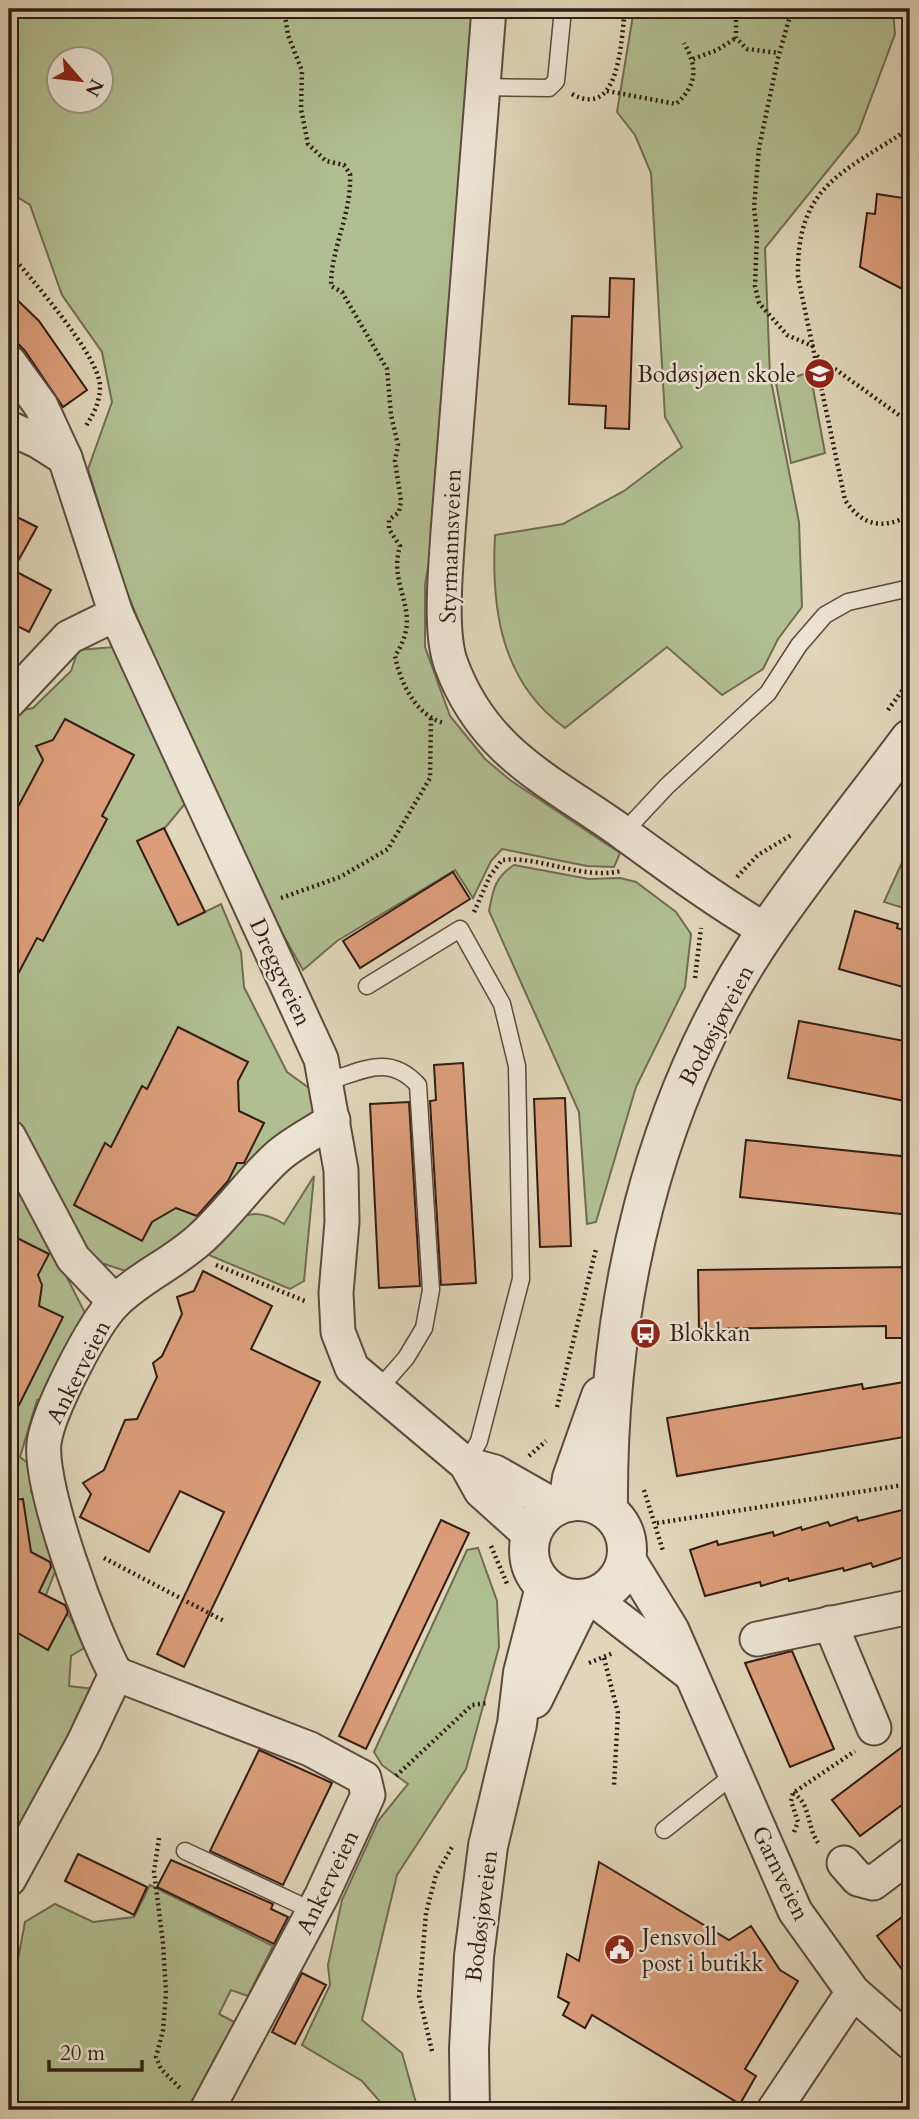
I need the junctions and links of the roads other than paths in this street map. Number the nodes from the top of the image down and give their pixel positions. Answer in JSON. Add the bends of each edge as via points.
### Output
{"nodes":[{"id":1,"x":489,"y":9,"type":"edge"},
{"id":2,"x":563,"y":9,"type":"edge"},
{"id":3,"x":482,"y":87,"type":"junction"},
{"id":4,"x":9,"y":362,"type":"edge"},
{"id":5,"x":9,"y":428,"type":"edge"},
{"id":6,"x":67,"y":463,"type":"junction"},
{"id":7,"x":910,"y":588,"type":"edge"},
{"id":8,"x":116,"y":614,"type":"junction"},
{"id":9,"x":9,"y":701,"type":"edge"},
{"id":10,"x":898,"y":726,"type":"edge"},
{"id":11,"x":623,"y":833,"type":"junction"},
{"id":12,"x":767,"y":931,"type":"junction"},
{"id":13,"x":367,"y":986,"type":"dead end"},
{"id":14,"x":326,"y":1082,"type":"junction"},
{"id":15,"x":333,"y":1120,"type":"junction"},
{"id":16,"x":9,"y":1137,"type":"edge"},
{"id":17,"x":115,"y":1303,"type":"junction"},
{"id":18,"x":615,"y":1354,"type":"junction"},
{"id":19,"x":377,"y":1390,"type":"junction"},
{"id":20,"x":466,"y":1464,"type":"junction"},
{"id":21,"x":562,"y":1504,"type":"junction"},
{"id":22,"x":608,"y":1511,"type":"junction"},
{"id":23,"x":531,"y":1536,"type":"junction"},
{"id":24,"x":627,"y":1557,"type":"junction"},
{"id":25,"x":545,"y":1587,"type":"junction"},
{"id":26,"x":587,"y":1599,"type":"junction"},
{"id":27,"x":910,"y":1607,"type":"edge"},
{"id":28,"x":830,"y":1623,"type":"junction"},
{"id":29,"x":757,"y":1639,"type":"dead end"},
{"id":30,"x":116,"y":1674,"type":"junction"},
{"id":31,"x":694,"y":1676,"type":"junction"},
{"id":32,"x":506,"y":1714,"type":"junction"},
{"id":33,"x":874,"y":1728,"type":"road end"},
{"id":34,"x":736,"y":1773,"type":"junction"},
{"id":35,"x":664,"y":1830,"type":"dead end"},
{"id":36,"x":185,"y":1851,"type":"dead end"},
{"id":37,"x":910,"y":1855,"type":"edge"},
{"id":38,"x":844,"y":1863,"type":"road end"},
{"id":39,"x":9,"y":1879,"type":"edge"},
{"id":40,"x":313,"y":1911,"type":"junction"},
{"id":41,"x":853,"y":1992,"type":"junction"},
{"id":42,"x":910,"y":2042,"type":"edge"},
{"id":43,"x":197,"y":2103,"type":"edge"},
{"id":44,"x":470,"y":2110,"type":"edge"},
{"id":45,"x":774,"y":2110,"type":"edge"}],
"edges":[{"from":1,"to":3,"type":"street","name":"Styrmannsveien"},
{"from":2,"to":3,"type":"lane","via":[[556,81],[549,88]]},
{"from":3,"to":11,"type":"street","name":"Styrmannsveien","via":[[444,604],[450,662],[475,713],[522,766]]},
{"from":4,"to":6,"type":"street","name":"Dreggveien","via":[[41,406]]},
{"from":5,"to":6,"type":"street","via":[[38,440]]},
{"from":6,"to":8,"type":"street","name":"Dreggveien"},
{"from":7,"to":11,"type":"lane","via":[[848,602],[825,615],[768,693]]},
{"from":8,"to":9,"type":"street","via":[[69,637]]},
{"from":8,"to":14,"type":"street","name":"Dreggveien","via":[[321,1059]]},
{"from":10,"to":12,"type":"street","name":"Bodøsjøveien"},
{"from":11,"to":12,"type":"street","name":"Styrmannsveien","via":[[718,902]]},
{"from":12,"to":18,"type":"street","name":"Bodøsjøveien","via":[[689,1074],[664,1136],[647,1189]]},
{"from":13,"to":20,"type":"lane","via":[[460,929],[502,1004],[517,1066],[521,1279],[479,1441]]},
{"from":14,"to":15,"type":"street","name":"Dreggveien"},
{"from":14,"to":19,"type":"lane","via":[[389,1065],[405,1071],[418,1086],[431,1290],[424,1328],[406,1358]]},
{"from":15,"to":17,"type":"street","name":"Ankerveien","via":[[277,1157],[224,1218]]},
{"from":15,"to":19,"type":"street","name":"Dreggveien","via":[[341,1170],[338,1332],[352,1368]]},
{"from":16,"to":17,"type":"street","via":[[73,1258]]},
{"from":17,"to":30,"type":"street","name":"Ankerveien","via":[[90,1338],[52,1416],[44,1444],[63,1536],[103,1651]]},
{"from":18,"to":21,"type":"street","name":"Bodøsjøveien"},
{"from":18,"to":22,"type":"street","name":"Bodøsjøveien"},
{"from":19,"to":20,"type":"street","name":"Dreggveien"},
{"from":20,"to":21,"type":"street","name":"Dreggveien","via":[[495,1472]]},
{"from":20,"to":23,"type":"street","name":"Dreggveien","via":[[481,1491]]},
{"from":21,"to":22,"type":"street","via":[[596,1504]]},
{"from":21,"to":23,"type":"street","name":"Bodøsjøveien","via":[[536,1524]]},
{"from":22,"to":24,"type":"street","via":[[620,1524]]},
{"from":23,"to":25,"type":"street","via":[[531,1564]]},
{"from":24,"to":26,"type":"street","name":"Bodøsjøveien","via":[[616,1583]]},
{"from":24,"to":31,"type":"street","name":"Garnveien"},
{"from":25,"to":26,"type":"street","via":[[569,1599]]},
{"from":25,"to":32,"type":"street","name":"Bodøsjøveien","via":[[523,1673]]},
{"from":26,"to":31,"type":"street","name":"Garnveien"},
{"from":26,"to":32,"type":"street","name":"Bodøsjøveien","via":[[544,1684]]},
{"from":27,"to":28,"type":"street"},
{"from":28,"to":29,"type":"street"},
{"from":28,"to":33,"type":"street"},
{"from":30,"to":39,"type":"street"},
{"from":30,"to":40,"type":"street","name":"Ankerveien","via":[[310,1749],[364,1778],[369,1795]]},
{"from":31,"to":34,"type":"street","name":"Garnveien"},
{"from":32,"to":44,"type":"street","name":"Bodøsjøveien","via":[[474,1956]]},
{"from":34,"to":35,"type":"lane"},
{"from":34,"to":41,"type":"street","name":"Garnveien","via":[[794,1910]]},
{"from":36,"to":40,"type":"lane"},
{"from":37,"to":38,"type":"street","via":[[873,1884],[858,1879]]},
{"from":40,"to":43,"type":"street","name":"Ankerveien"},
{"from":41,"to":42,"type":"street","name":"Garnveien"},
{"from":41,"to":45,"type":"street"}]}
